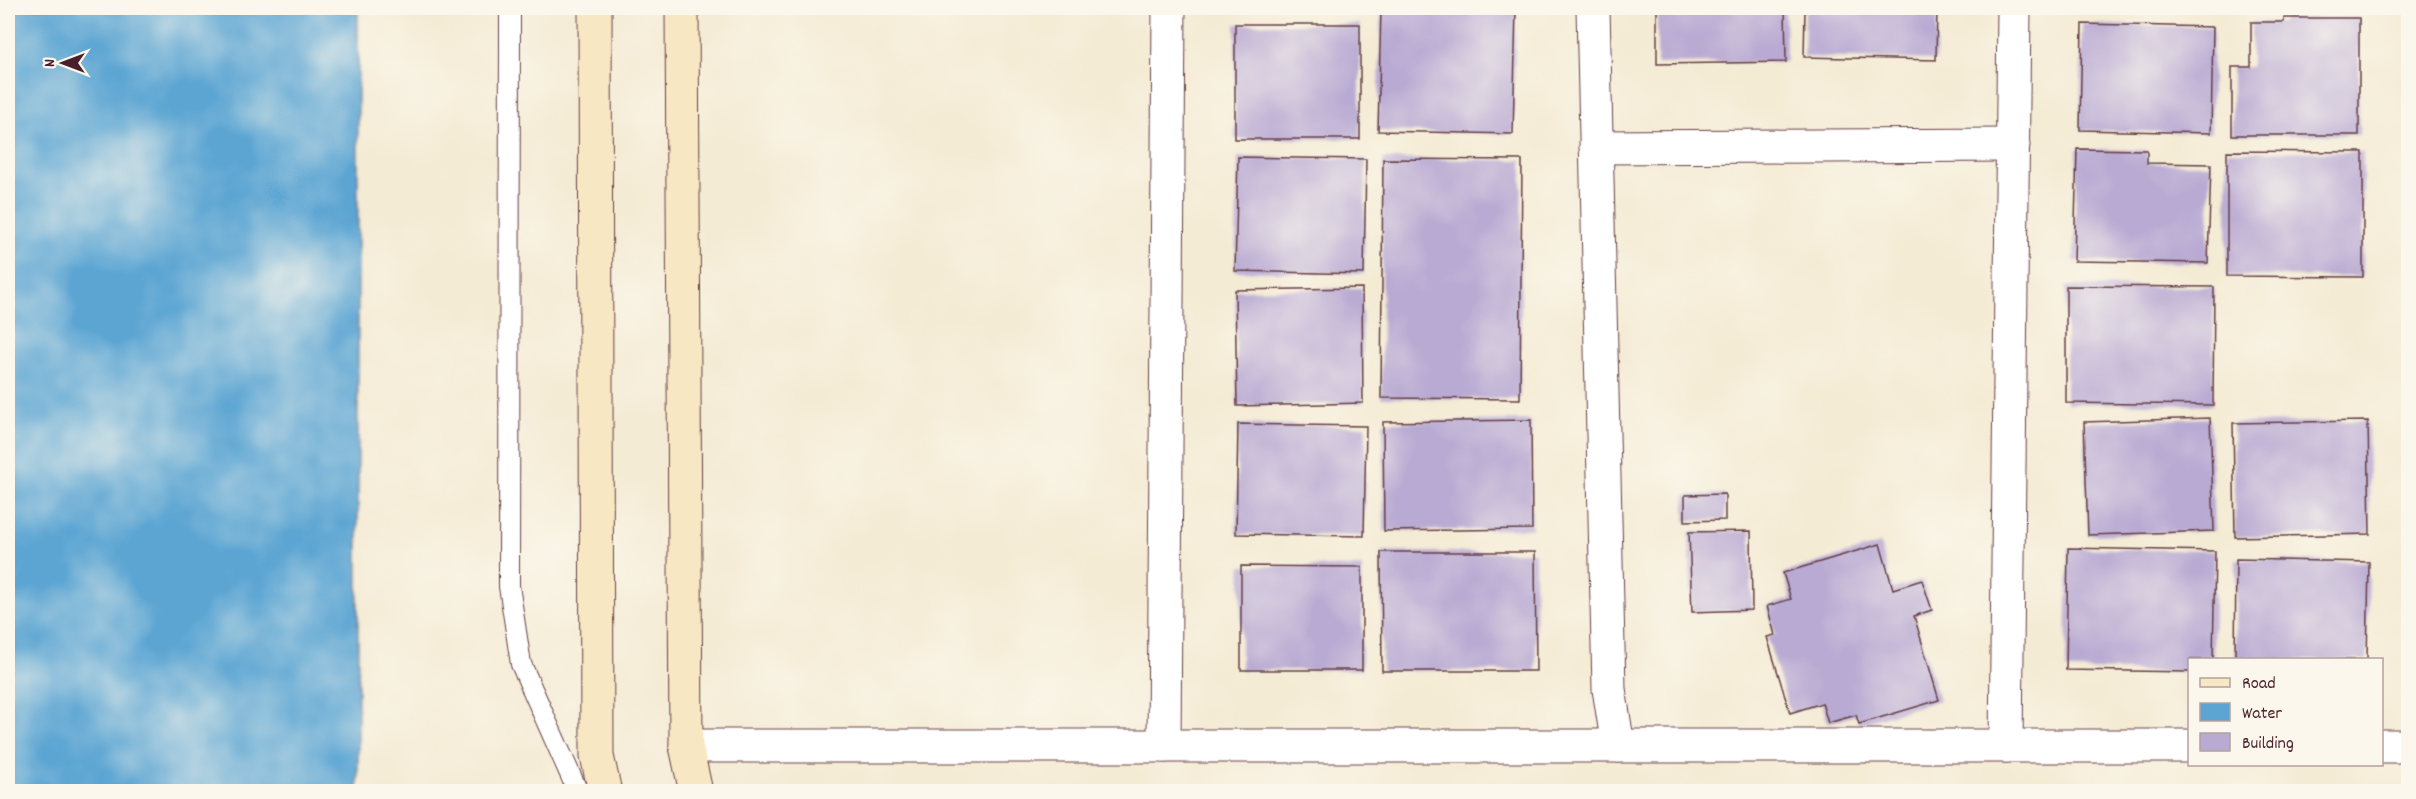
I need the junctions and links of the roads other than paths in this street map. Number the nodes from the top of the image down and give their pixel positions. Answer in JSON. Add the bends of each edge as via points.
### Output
{"nodes":[{"id":1,"x":510,"y":8,"type":"edge"},
{"id":2,"x":595,"y":8,"type":"edge"},
{"id":3,"x":682,"y":8,"type":"edge"},
{"id":4,"x":1169,"y":8,"type":"edge"},
{"id":5,"x":1593,"y":8,"type":"edge"},
{"id":6,"x":2014,"y":8,"type":"edge"},
{"id":7,"x":2013,"y":145,"type":"junction"},
{"id":8,"x":1596,"y":147,"type":"junction"},
{"id":9,"x":686,"y":746,"type":"junction"},
{"id":10,"x":1164,"y":746,"type":"junction"},
{"id":11,"x":1618,"y":746,"type":"junction"},
{"id":12,"x":2006,"y":746,"type":"junction"},
{"id":13,"x":2188,"y":746,"type":"edge"},
{"id":14,"x":2383,"y":746,"type":"edge"},
{"id":15,"x":2409,"y":746,"type":"edge"},
{"id":16,"x":578,"y":792,"type":"edge"},
{"id":17,"x":605,"y":792,"type":"edge"},
{"id":18,"x":696,"y":792,"type":"edge"}],
"edges":[{"from":1,"to":16,"type":"lane","via":[[509,586],[521,664]]},
{"from":2,"to":17,"type":"street","via":[[597,756]]},
{"from":3,"to":9,"type":"street"},
{"from":4,"to":10,"type":"street"},
{"from":5,"to":8,"type":"street"},
{"from":6,"to":7,"type":"street"},
{"from":7,"to":8,"type":"street"},
{"from":7,"to":12,"type":"street"},
{"from":8,"to":11,"type":"street","via":[[1609,689]]},
{"from":9,"to":10,"type":"street"},
{"from":9,"to":18,"type":"street"},
{"from":10,"to":11,"type":"street"},
{"from":11,"to":12,"type":"street"},
{"from":12,"to":13,"type":"street"},
{"from":14,"to":15,"type":"street"}]}
